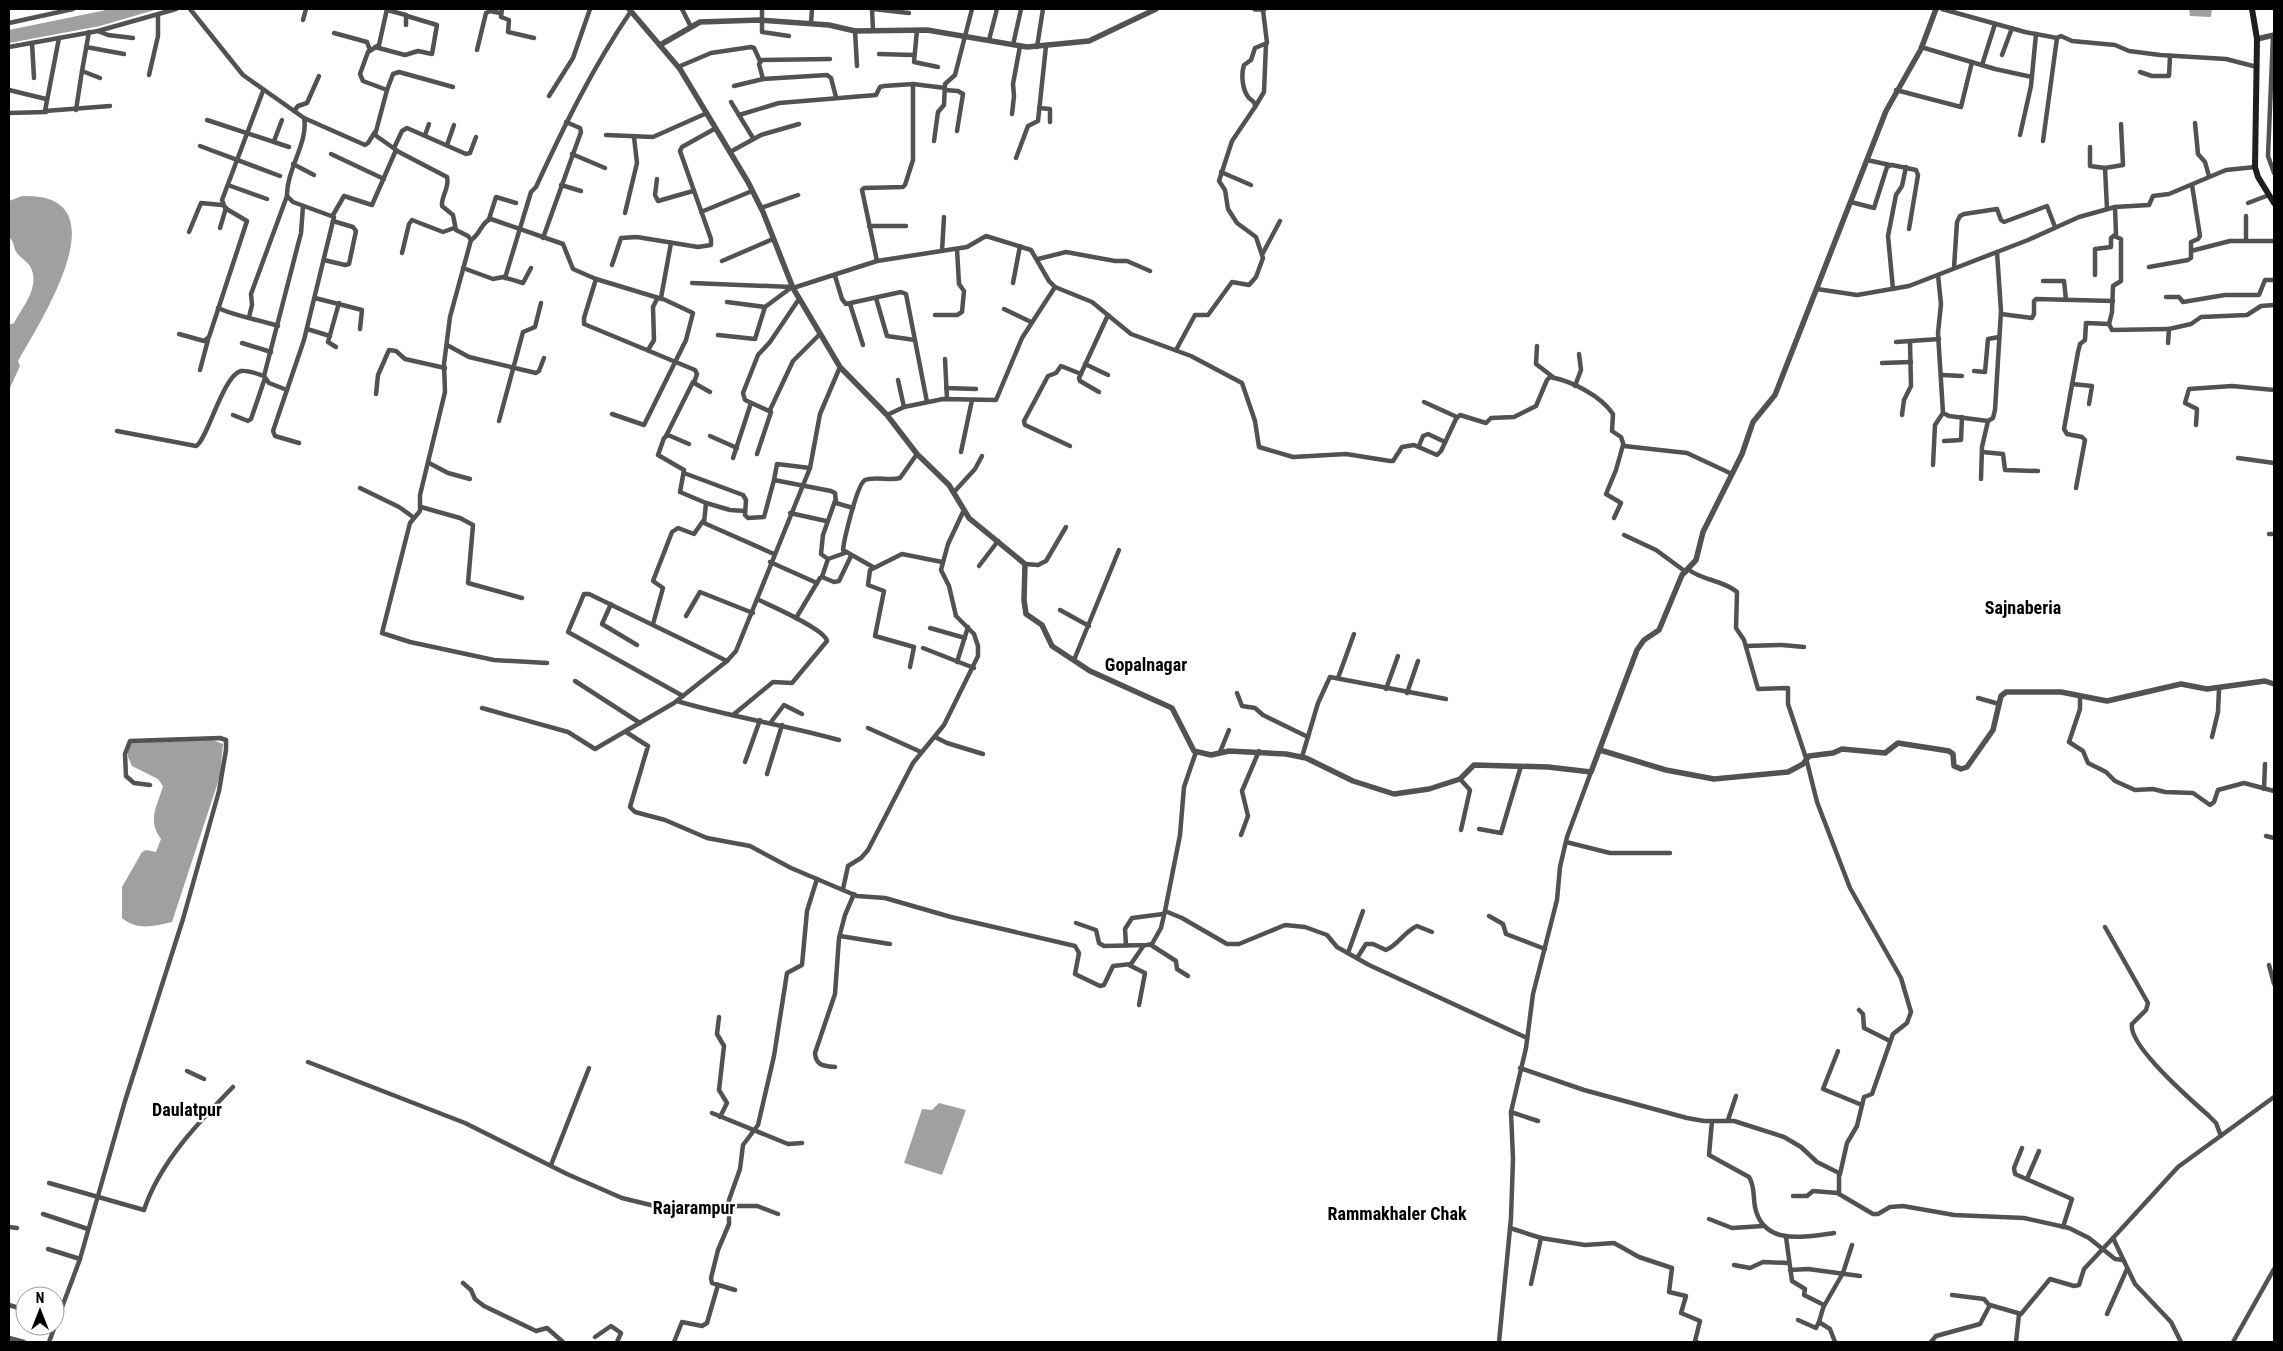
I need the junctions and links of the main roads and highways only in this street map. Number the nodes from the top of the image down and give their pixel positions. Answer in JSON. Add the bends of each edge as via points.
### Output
{"nodes":[{"id":1,"x":2252,"y":9,"type":"edge"},
{"id":2,"x":2267,"y":37,"type":"edge"},
{"id":3,"x":2274,"y":203,"type":"edge"}],
"edges":[{"from":1,"to":2,"type":"main road"},
{"from":2,"to":3,"type":"main road","via":[[2257,66],[2255,166]]}]}
